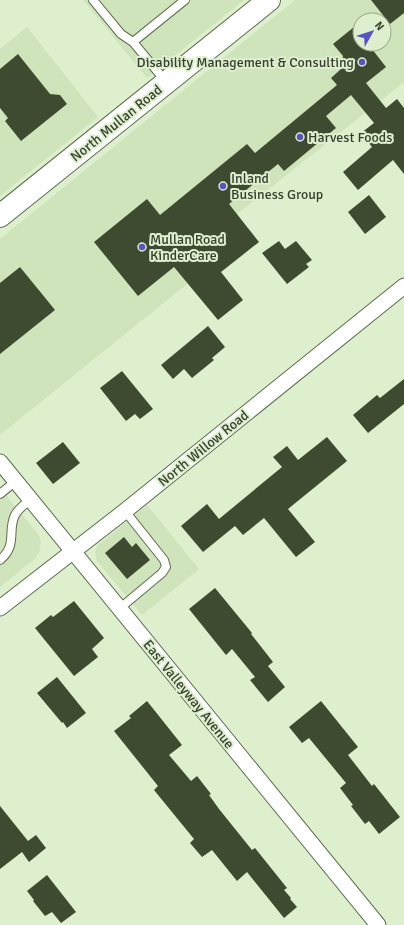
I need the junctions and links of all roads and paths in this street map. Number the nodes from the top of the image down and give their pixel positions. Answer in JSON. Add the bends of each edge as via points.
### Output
{"nodes":[{"id":1,"x":93,"y":0,"type":"edge"},
{"id":2,"x":185,"y":0,"type":"edge"},
{"id":3,"x":268,"y":0,"type":"edge"},
{"id":4,"x":133,"y":42,"type":"junction"},
{"id":5,"x":166,"y":82,"type":"junction"},
{"id":6,"x":0,"y":216,"type":"edge"},
{"id":7,"x":404,"y":286,"type":"edge"},
{"id":8,"x":0,"y":462,"type":"edge"},
{"id":9,"x":16,"y":481,"type":"junction"},
{"id":10,"x":0,"y":494,"type":"edge"},
{"id":11,"x":31,"y":499,"type":"junction"},
{"id":12,"x":125,"y":511,"type":"junction"},
{"id":13,"x":72,"y":551,"type":"junction"},
{"id":14,"x":0,"y":560,"type":"edge"},
{"id":15,"x":0,"y":608,"type":"edge"},
{"id":16,"x":120,"y":609,"type":"junction"},
{"id":17,"x":378,"y":925,"type":"edge"}],
"edges":[{"from":1,"to":4,"type":"lane","via":[[121,34]]},
{"from":2,"to":4,"type":"lane"},
{"from":3,"to":5,"type":"main road","name":"North Mullan Road"},
{"from":4,"to":5,"type":"lane"},
{"from":5,"to":6,"type":"main road","name":"North Mullan Road"},
{"from":7,"to":12,"type":"street","name":"North Willow Road"},
{"from":8,"to":9,"type":"street","name":"East Valleyway Avenue"},
{"from":9,"to":10,"type":"lane"},
{"from":9,"to":11,"type":"street","name":"East Valleyway Avenue"},
{"from":11,"to":13,"type":"street","name":"East Valleyway Avenue"},
{"from":11,"to":14,"type":"lane","via":[[17,511],[10,549]]},
{"from":12,"to":13,"type":"street","name":"North Willow Road"},
{"from":12,"to":16,"type":"lane","via":[[164,560],[166,567]]},
{"from":13,"to":15,"type":"street","name":"North Willow Road"},
{"from":13,"to":16,"type":"street","name":"East Valleyway Avenue"},
{"from":16,"to":17,"type":"street","name":"East Valleyway Avenue"}]}
